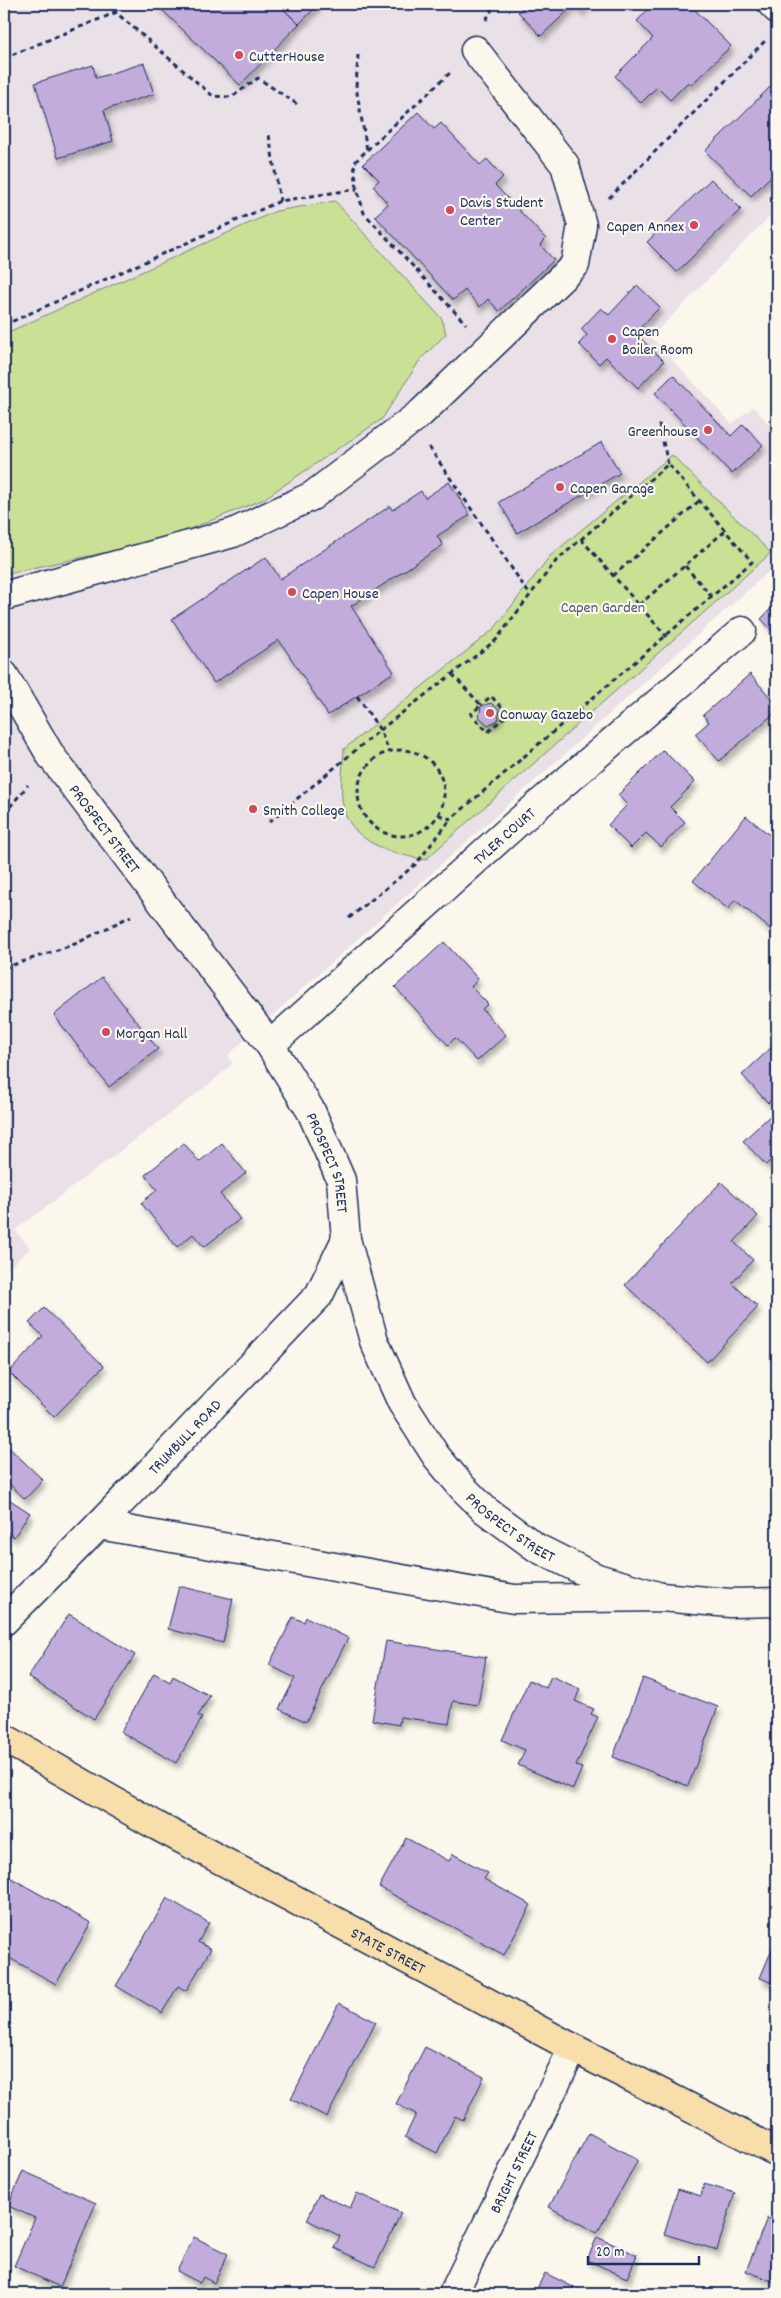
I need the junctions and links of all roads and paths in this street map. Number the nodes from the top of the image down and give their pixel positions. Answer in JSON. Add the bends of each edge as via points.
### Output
{"nodes":[{"id":1,"x":106,"y":4,"type":"edge"},
{"id":2,"x":772,"y":4,"type":"edge"},
{"id":3,"x":777,"y":9,"type":"edge"},
{"id":4,"x":117,"y":12,"type":"junction"},
{"id":5,"x":765,"y":41,"type":"dead end"},
{"id":6,"x":475,"y":50,"type":"joint"},
{"id":7,"x":358,"y":55,"type":"dead end"},
{"id":8,"x":4,"y":58,"type":"edge"},
{"id":9,"x":297,"y":104,"type":"dead end"},
{"id":10,"x":268,"y":135,"type":"dead end"},
{"id":11,"x":367,"y":150,"type":"junction"},
{"id":12,"x":357,"y":189,"type":"junction"},
{"id":13,"x":280,"y":202,"type":"junction"},
{"id":14,"x":582,"y":225,"type":"junction"},
{"id":15,"x":4,"y":325,"type":"edge"},
{"id":16,"x":488,"y":348,"type":"junction"},
{"id":17,"x":411,"y":422,"type":"junction"},
{"id":18,"x":659,"y":424,"type":"dead end"},
{"id":19,"x":668,"y":464,"type":"junction"},
{"id":20,"x":699,"y":501,"type":"junction"},
{"id":21,"x":725,"y":531,"type":"junction"},
{"id":22,"x":581,"y":539,"type":"junction"},
{"id":23,"x":685,"y":566,"type":"junction"},
{"id":24,"x":613,"y":576,"type":"junction"},
{"id":25,"x":530,"y":595,"type":"junction"},
{"id":26,"x":4,"y":596,"type":"edge"},
{"id":27,"x":712,"y":597,"type":"junction"},
{"id":28,"x":639,"y":606,"type":"junction"},
{"id":29,"x":742,"y":631,"type":"dead end"},
{"id":30,"x":667,"y":637,"type":"junction"},
{"id":31,"x":452,"y":674,"type":"junction"},
{"id":32,"x":4,"y":675,"type":"edge"},
{"id":33,"x":357,"y":696,"type":"dead end"},
{"id":34,"x":481,"y":705,"type":"junction"},
{"id":35,"x":380,"y":730,"type":"junction"},
{"id":36,"x":389,"y":751,"type":"junction"},
{"id":37,"x":28,"y":785,"type":"dead end"},
{"id":38,"x":4,"y":814,"type":"edge"},
{"id":39,"x":439,"y":815,"type":"junction"},
{"id":40,"x":451,"y":819,"type":"junction"},
{"id":41,"x":270,"y":822,"type":"dead end"},
{"id":42,"x":134,"y":915,"type":"dead end"},
{"id":43,"x":349,"y":918,"type":"dead end"},
{"id":44,"x":4,"y":968,"type":"edge"},
{"id":45,"x":270,"y":1045,"type":"junction"},
{"id":46,"x":346,"y":1238,"type":"junction"},
{"id":47,"x":99,"y":1525,"type":"junction"},
{"id":48,"x":661,"y":1598,"type":"junction"},
{"id":49,"x":777,"y":1602,"type":"edge"},
{"id":50,"x":4,"y":1621,"type":"edge"},
{"id":51,"x":4,"y":1738,"type":"edge"},
{"id":52,"x":573,"y":2048,"type":"junction"},
{"id":53,"x":777,"y":2152,"type":"edge"},
{"id":54,"x":453,"y":2294,"type":"edge"}],
"edges":[{"from":1,"to":4,"type":"path"},
{"from":2,"to":3,"type":"street"},
{"from":4,"to":8,"type":"path"},
{"from":4,"to":9,"type":"path","via":[[213,96],[232,97],[258,78]]},
{"from":5,"to":14,"type":"path"},
{"from":6,"to":11,"type":"path"},
{"from":6,"to":14,"type":"street","via":[[565,165]]},
{"from":7,"to":11,"type":"path","via":[[356,87]]},
{"from":10,"to":13,"type":"path"},
{"from":11,"to":12,"type":"path","via":[[354,163]]},
{"from":12,"to":13,"type":"path"},
{"from":12,"to":16,"type":"path","via":[[364,213]]},
{"from":13,"to":15,"type":"path"},
{"from":14,"to":16,"type":"street","via":[[575,265]]},
{"from":16,"to":17,"type":"street"},
{"from":17,"to":25,"type":"path"},
{"from":17,"to":26,"type":"street","via":[[312,496],[233,533]]},
{"from":18,"to":19,"type":"path"},
{"from":19,"to":20,"type":"path"},
{"from":19,"to":22,"type":"path"},
{"from":20,"to":21,"type":"path"},
{"from":20,"to":24,"type":"path"},
{"from":21,"to":23,"type":"path"},
{"from":21,"to":27,"type":"path","via":[[752,562]]},
{"from":22,"to":24,"type":"path"},
{"from":22,"to":25,"type":"path","via":[[556,562]]},
{"from":23,"to":27,"type":"path"},
{"from":23,"to":28,"type":"path"},
{"from":24,"to":28,"type":"path"},
{"from":25,"to":31,"type":"path","via":[[496,640]]},
{"from":27,"to":30,"type":"path"},
{"from":28,"to":30,"type":"path"},
{"from":29,"to":45,"type":"street","name":"TYLER COURT","via":[[517,823]]},
{"from":30,"to":40,"type":"path"},
{"from":31,"to":34,"type":"path"},
{"from":31,"to":35,"type":"path"},
{"from":32,"to":45,"type":"street","name":"PROSPECT STREET","via":[[51,756]]},
{"from":33,"to":35,"type":"path"},
{"from":34,"to":34,"type":"path","via":[[471,714],[488,732],[508,714],[491,696]]},
{"from":35,"to":36,"type":"path"},
{"from":35,"to":41,"type":"path"},
{"from":36,"to":39,"type":"path","via":[[409,750],[430,759],[443,780],[445,798]]},
{"from":36,"to":39,"type":"path","via":[[372,760],[361,776],[357,791],[361,810],[374,828],[405,837],[424,830]]},
{"from":37,"to":38,"type":"path"},
{"from":39,"to":40,"type":"path"},
{"from":40,"to":43,"type":"path","via":[[416,864]]},
{"from":42,"to":44,"type":"path","via":[[75,944]]},
{"from":45,"to":46,"type":"street","name":"PROSPECT STREET","via":[[312,1111],[341,1180]]},
{"from":46,"to":47,"type":"street","name":"TRUMBULL ROAD","via":[[318,1294]]},
{"from":46,"to":48,"type":"street","name":"PROSPECT STREET","via":[[364,1309],[388,1373],[420,1433],[462,1487],[510,1530],[566,1565]]},
{"from":47,"to":48,"type":"street","name":"PROSPECT STREET","via":[[514,1599]]},
{"from":47,"to":50,"type":"street","name":"TRUMBULL ROAD"},
{"from":48,"to":49,"type":"street","name":"PROSPECT STREET","via":[[730,1603]]},
{"from":51,"to":52,"type":"main road","name":"STATE STREET","via":[[157,1826]]},
{"from":52,"to":53,"type":"main road","name":"STATE STREET"},
{"from":52,"to":54,"type":"street","name":"BRIGHT STREET"}]}
